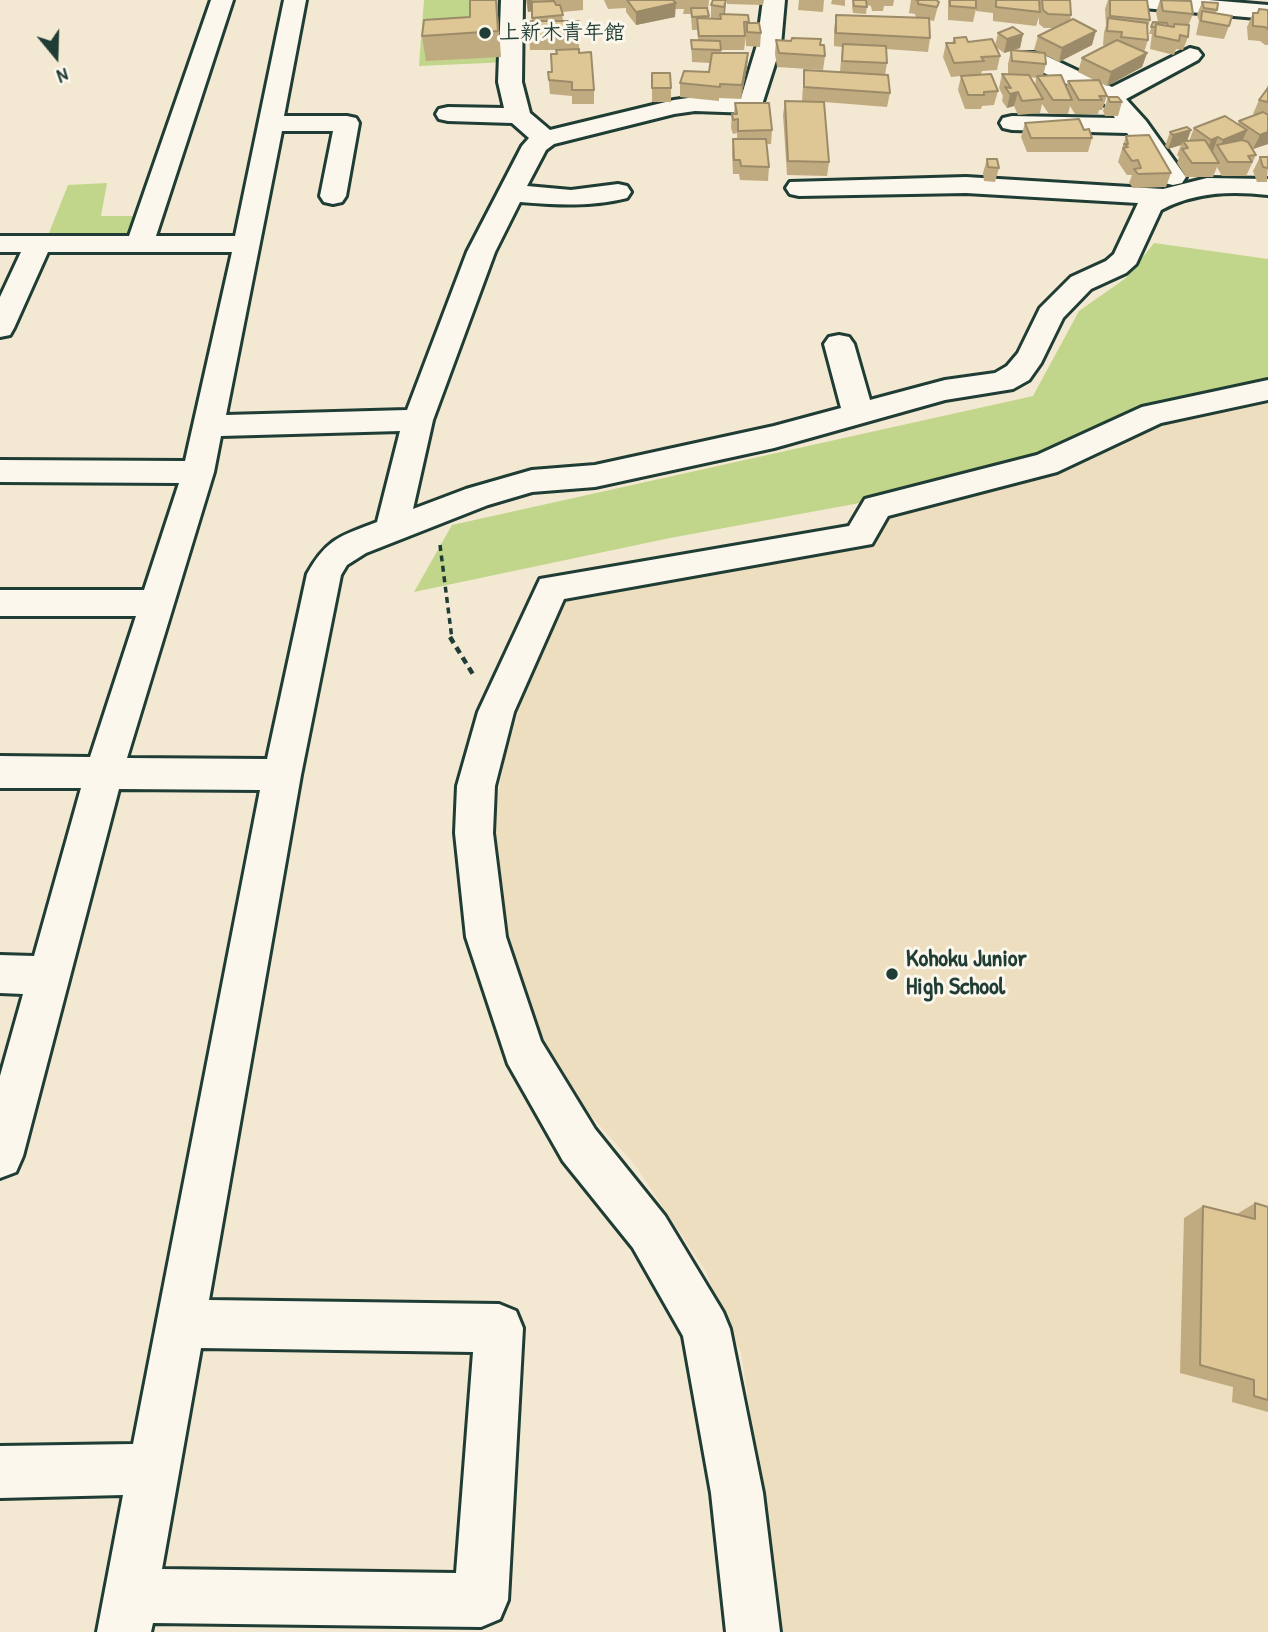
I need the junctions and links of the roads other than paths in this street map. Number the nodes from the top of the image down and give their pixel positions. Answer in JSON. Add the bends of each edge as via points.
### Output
{"nodes":[{"id":1,"x":222,"y":0,"type":"edge"},
{"id":2,"x":295,"y":0,"type":"edge"},
{"id":3,"x":512,"y":0,"type":"edge"},
{"id":4,"x":774,"y":0,"type":"edge"},
{"id":5,"x":1132,"y":0,"type":"edge"},
{"id":6,"x":1194,"y":3,"type":"edge"},
{"id":7,"x":1268,"y":12,"type":"edge"},
{"id":8,"x":1190,"y":55,"type":"edge"},
{"id":9,"x":1032,"y":58,"type":"edge"},
{"id":10,"x":1112,"y":97,"type":"junction"},
{"id":11,"x":449,"y":114,"type":"dead end"},
{"id":12,"x":518,"y":116,"type":"junction"},
{"id":13,"x":1011,"y":123,"type":"dead end"},
{"id":14,"x":271,"y":124,"type":"junction"},
{"id":15,"x":1137,"y":126,"type":"junction"},
{"id":16,"x":545,"y":139,"type":"junction"},
{"id":17,"x":1268,"y":187,"type":"edge"},
{"id":18,"x":799,"y":188,"type":"dead end"},
{"id":19,"x":618,"y":192,"type":"dead end"},
{"id":20,"x":512,"y":193,"type":"junction"},
{"id":21,"x":1173,"y":194,"type":"junction"},
{"id":22,"x":332,"y":196,"type":"dead end"},
{"id":23,"x":40,"y":243,"type":"junction"},
{"id":24,"x":0,"y":244,"type":"edge"},
{"id":25,"x":140,"y":244,"type":"junction"},
{"id":26,"x":247,"y":244,"type":"junction"},
{"id":27,"x":0,"y":328,"type":"edge"},
{"id":28,"x":839,"y":344,"type":"dead end"},
{"id":29,"x":1268,"y":390,"type":"edge"},
{"id":30,"x":858,"y":414,"type":"junction"},
{"id":31,"x":418,"y":420,"type":"junction"},
{"id":32,"x":209,"y":426,"type":"junction"},
{"id":33,"x":0,"y":471,"type":"edge"},
{"id":34,"x":198,"y":472,"type":"junction"},
{"id":35,"x":392,"y":529,"type":"junction"},
{"id":36,"x":0,"y":603,"type":"edge"},
{"id":37,"x":156,"y":603,"type":"junction"},
{"id":38,"x":0,"y":772,"type":"edge"},
{"id":39,"x":104,"y":774,"type":"junction"},
{"id":40,"x":282,"y":775,"type":"junction"},
{"id":41,"x":0,"y":974,"type":"edge"},
{"id":42,"x":49,"y":975,"type":"junction"},
{"id":43,"x":0,"y":1156,"type":"edge"},
{"id":44,"x":181,"y":1324,"type":"junction"},
{"id":45,"x":154,"y":1469,"type":"junction"},
{"id":46,"x":0,"y":1472,"type":"edge"},
{"id":47,"x":128,"y":1614,"type":"edge"},
{"id":48,"x":753,"y":1632,"type":"edge"}],
"edges":[{"from":1,"to":25,"type":"main road"},
{"from":2,"to":14,"type":"main road"},
{"from":3,"to":12,"type":"main road","via":[[510,82]]},
{"from":4,"to":16,"type":"main road","via":[[769,45],[751,106],[674,107]]},
{"from":5,"to":6,"type":"main road"},
{"from":6,"to":7,"type":"main road"},
{"from":8,"to":10,"type":"main road"},
{"from":9,"to":10,"type":"main road"},
{"from":10,"to":15,"type":"main road"},
{"from":11,"to":12,"type":"main road"},
{"from":12,"to":16,"type":"main road"},
{"from":13,"to":15,"type":"main road"},
{"from":14,"to":22,"type":"main road","via":[[347,123]]},
{"from":14,"to":26,"type":"main road"},
{"from":15,"to":21,"type":"main road"},
{"from":16,"to":20,"type":"main road","via":[[535,146]]},
{"from":17,"to":21,"type":"main road","via":[[1215,186]]},
{"from":18,"to":21,"type":"main road","via":[[966,186]]},
{"from":19,"to":20,"type":"main road","via":[[571,198]]},
{"from":20,"to":31,"type":"main road","via":[[481,252]]},
{"from":21,"to":30,"type":"main road","via":[[1150,205],[1126,258],[1081,283],[1050,314],[1018,373],[1002,382],[945,390]]},
{"from":23,"to":24,"type":"main road"},
{"from":23,"to":25,"type":"main road"},
{"from":23,"to":27,"type":"main road"},
{"from":25,"to":26,"type":"main road"},
{"from":26,"to":32,"type":"main road"},
{"from":28,"to":30,"type":"main road"},
{"from":29,"to":48,"type":"main road","via":[[1153,414],[1045,464],[876,507],[860,536],[552,588],[496,712],[476,786],[474,833],[486,937],[523,1051],[579,1145],[649,1232],[706,1329],[737,1493]]},
{"from":30,"to":35,"type":"main road","via":[[774,438],[608,473],[532,481]]},
{"from":31,"to":32,"type":"main road"},
{"from":31,"to":35,"type":"main road"},
{"from":32,"to":34,"type":"main road"},
{"from":33,"to":34,"type":"main road"},
{"from":34,"to":37,"type":"main road"},
{"from":35,"to":40,"type":"main road","via":[[335,556],[324,574]]},
{"from":36,"to":37,"type":"main road"},
{"from":37,"to":39,"type":"main road"},
{"from":38,"to":39,"type":"main road"},
{"from":39,"to":40,"type":"main road"},
{"from":39,"to":42,"type":"main road"},
{"from":40,"to":44,"type":"main road"},
{"from":41,"to":42,"type":"main road"},
{"from":42,"to":43,"type":"main road"},
{"from":44,"to":45,"type":"main road"},
{"from":44,"to":47,"type":"main road","via":[[499,1328],[481,1600]]},
{"from":45,"to":46,"type":"main road"},
{"from":45,"to":47,"type":"main road"}]}
